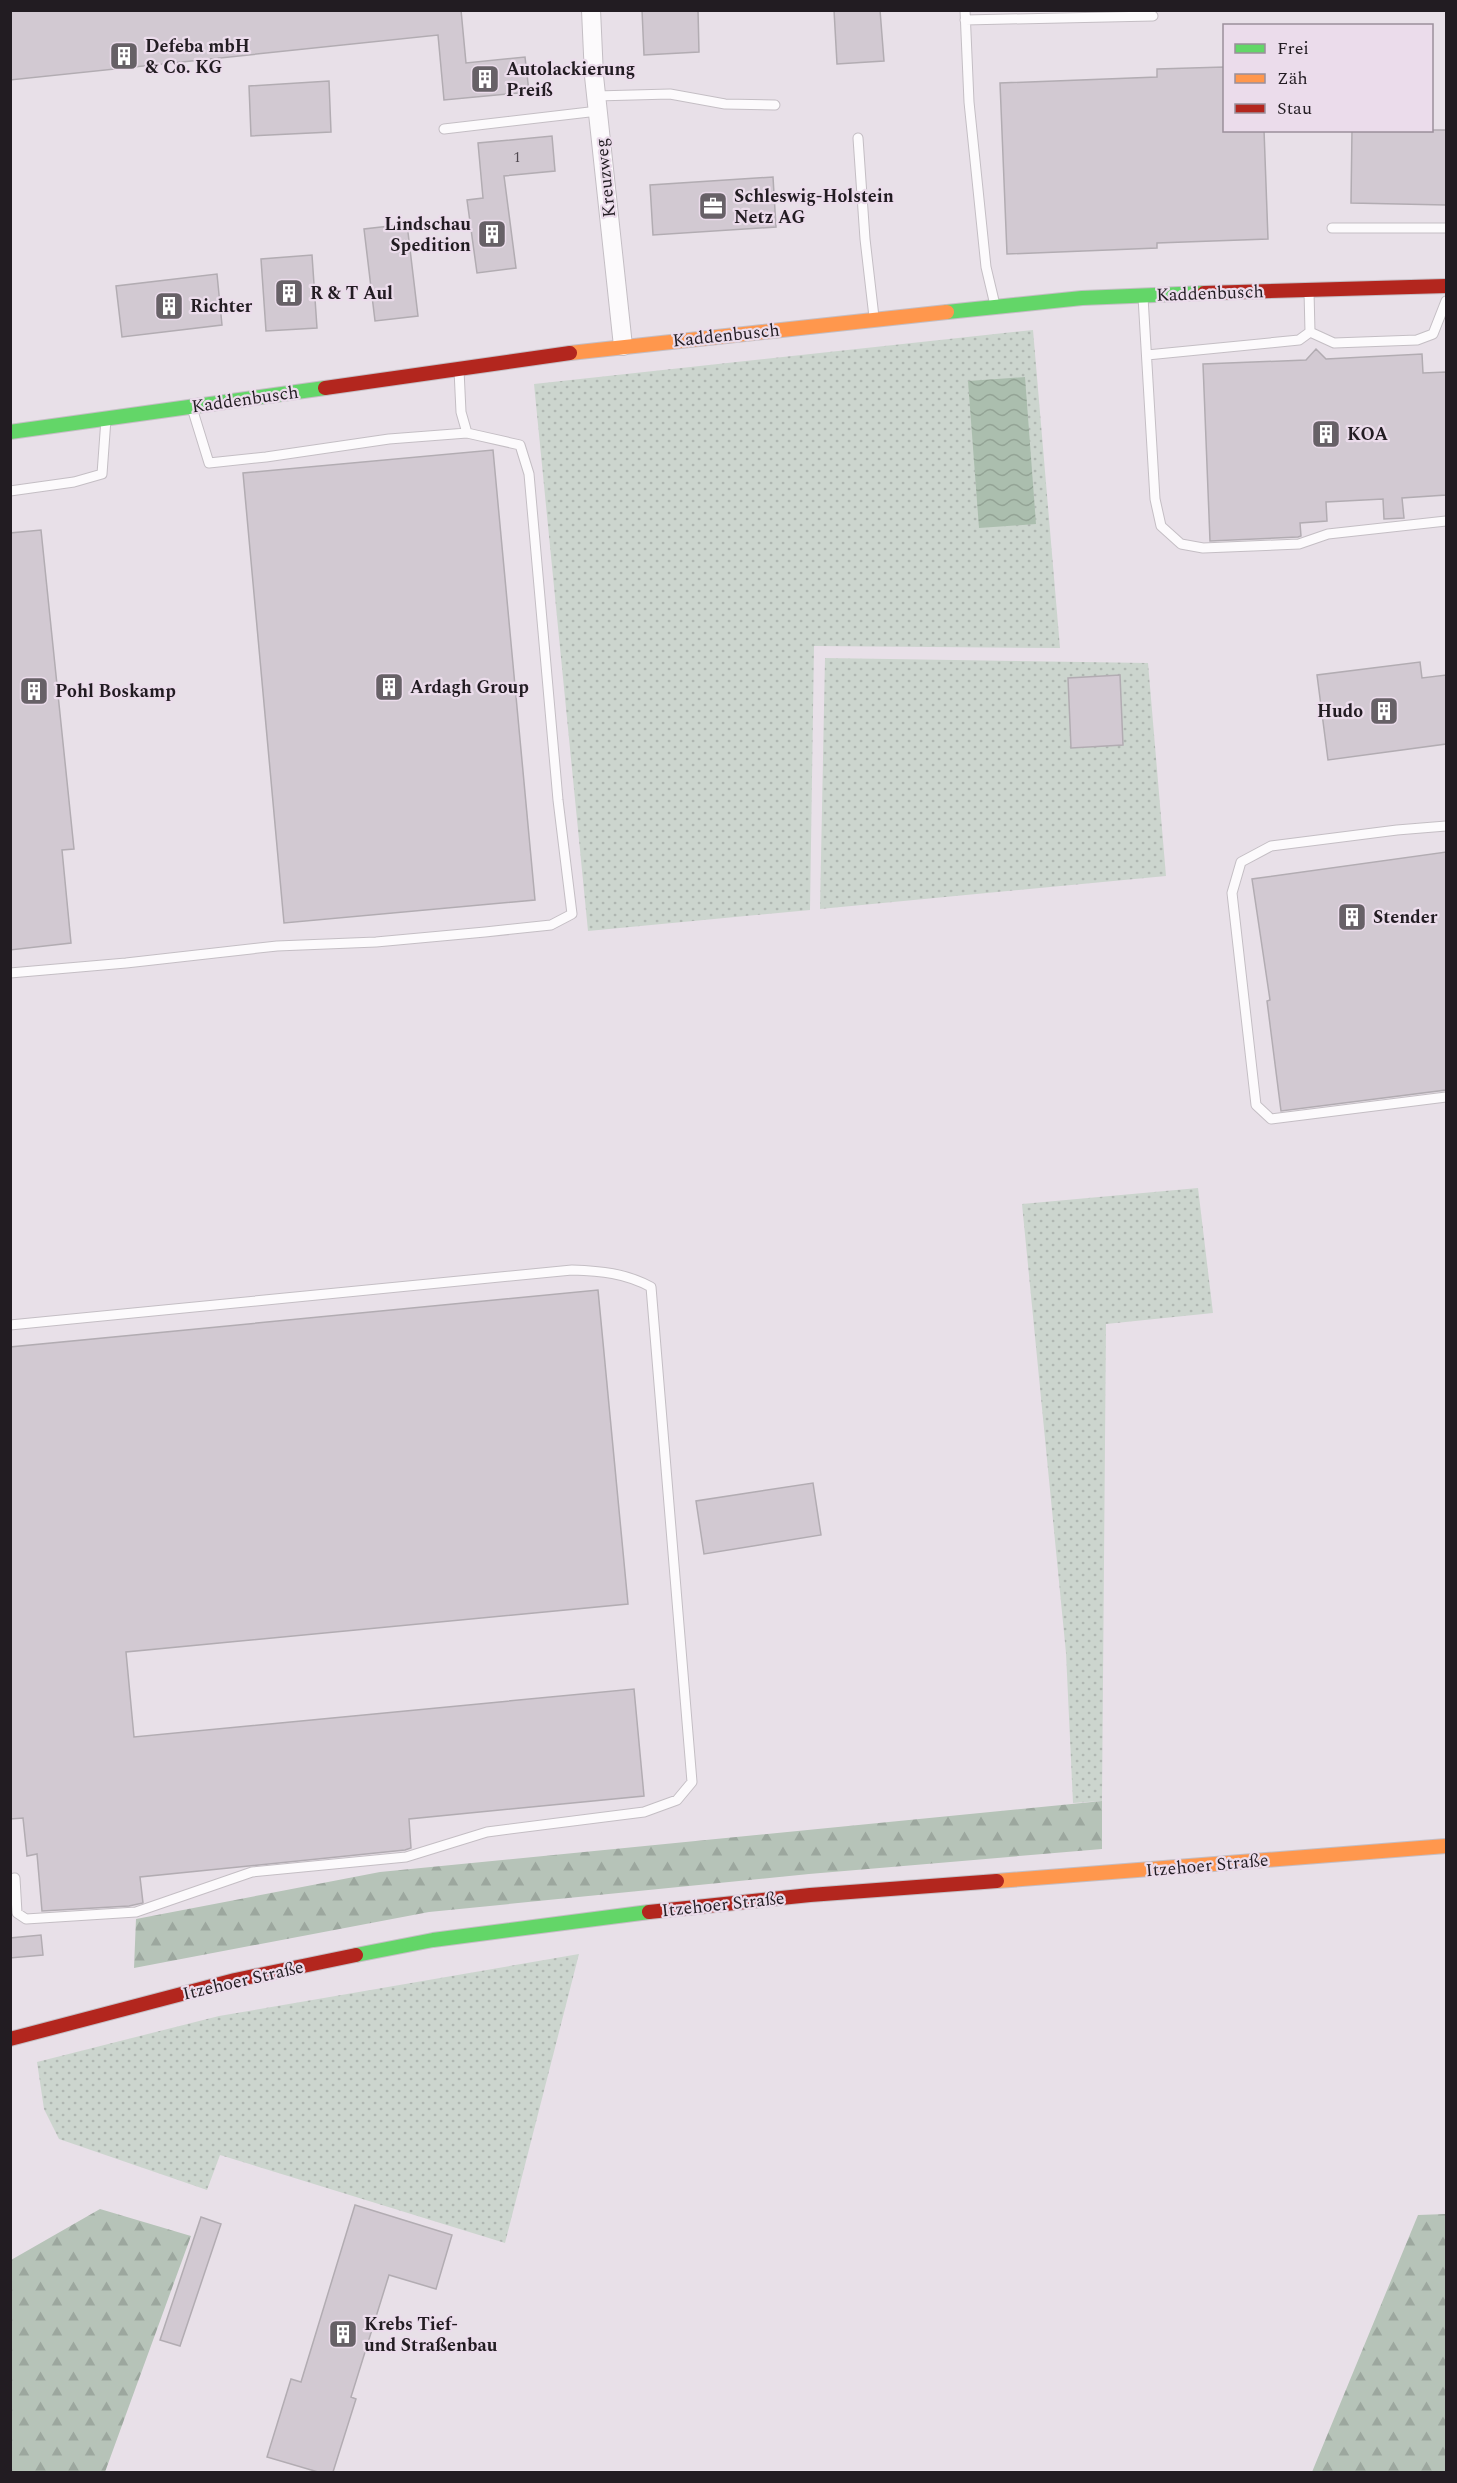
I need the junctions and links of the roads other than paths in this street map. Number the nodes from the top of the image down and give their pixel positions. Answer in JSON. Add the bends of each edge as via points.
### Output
{"nodes":[{"id":1,"x":591,"y":10,"type":"edge"},
{"id":2,"x":965,"y":15,"type":"edge"},
{"id":3,"x":1154,"y":16,"type":"dead end"},
{"id":4,"x":597,"y":104,"type":"junction"},
{"id":5,"x":775,"y":105,"type":"dead end"},
{"id":6,"x":444,"y":129,"type":"dead end"},
{"id":7,"x":858,"y":138,"type":"dead end"},
{"id":8,"x":1332,"y":228,"type":"dead end"},
{"id":9,"x":1446,"y":228,"type":"edge"},
{"id":10,"x":1446,"y":286,"type":"edge"},
{"id":11,"x":1309,"y":289,"type":"junction"},
{"id":12,"x":1143,"y":295,"type":"junction"},
{"id":13,"x":1446,"y":301,"type":"edge"},
{"id":14,"x":996,"y":307,"type":"junction"},
{"id":15,"x":874,"y":320,"type":"junction"},
{"id":16,"x":1310,"y":332,"type":"junction"},
{"id":17,"x":623,"y":346,"type":"junction"},
{"id":18,"x":1147,"y":355,"type":"junction"},
{"id":19,"x":459,"y":369,"type":"junction"},
{"id":20,"x":191,"y":406,"type":"junction"},
{"id":21,"x":106,"y":418,"type":"junction"},
{"id":22,"x":10,"y":432,"type":"edge"},
{"id":23,"x":467,"y":432,"type":"junction"},
{"id":24,"x":10,"y":490,"type":"edge"},
{"id":25,"x":1446,"y":521,"type":"edge"},
{"id":26,"x":1446,"y":826,"type":"edge"},
{"id":27,"x":10,"y":973,"type":"edge"},
{"id":28,"x":1446,"y":1097,"type":"edge"},
{"id":29,"x":10,"y":1325,"type":"edge"},
{"id":30,"x":1446,"y":1846,"type":"edge"},
{"id":31,"x":10,"y":1879,"type":"edge"},
{"id":32,"x":10,"y":2039,"type":"edge"}],
"edges":[{"from":1,"to":4,"type":"street","name":"Kreuzweg"},
{"from":2,"to":3,"type":"lane"},
{"from":2,"to":14,"type":"lane","via":[[969,102],[986,267]]},
{"from":4,"to":5,"type":"lane","via":[[670,94],[724,104]]},
{"from":4,"to":6,"type":"lane"},
{"from":4,"to":17,"type":"street","name":"Kreuzweg"},
{"from":7,"to":15,"type":"lane"},
{"from":8,"to":9,"type":"lane"},
{"from":10,"to":11,"type":"street","name":"Kaddenbusch"},
{"from":11,"to":12,"type":"street","name":"Kaddenbusch"},
{"from":11,"to":16,"type":"lane"},
{"from":12,"to":14,"type":"street","name":"Kaddenbusch"},
{"from":12,"to":18,"type":"lane"},
{"from":13,"to":16,"type":"lane","via":[[1433,334],[1417,339],[1334,343]]},
{"from":14,"to":15,"type":"street","name":"Kaddenbusch"},
{"from":15,"to":17,"type":"street","name":"Kaddenbusch"},
{"from":16,"to":18,"type":"lane","via":[[1299,340]]},
{"from":17,"to":19,"type":"street","name":"Kaddenbusch"},
{"from":18,"to":25,"type":"lane","via":[[1155,499],[1161,526],[1181,544],[1203,548],[1299,544],[1328,534]]},
{"from":19,"to":20,"type":"street","name":"Kaddenbusch"},
{"from":19,"to":23,"type":"lane","via":[[461,412]]},
{"from":20,"to":21,"type":"street","name":"Kaddenbusch"},
{"from":20,"to":23,"type":"lane","via":[[209,463]]},
{"from":21,"to":22,"type":"street","name":"Kaddenbusch"},
{"from":21,"to":24,"type":"lane","via":[[102,474],[74,482]]},
{"from":23,"to":27,"type":"lane","via":[[520,445],[529,474],[572,914],[551,925],[485,932],[277,946]]},
{"from":26,"to":28,"type":"lane","via":[[1271,846],[1241,862],[1232,892],[1256,1105],[1271,1119]]},
{"from":29,"to":31,"type":"lane","via":[[572,1270],[633,1277],[651,1287],[692,1782],[677,1800],[644,1812],[487,1832],[406,1857],[252,1872],[136,1912],[26,1919],[17,1913],[15,1878]]},
{"from":30,"to":32,"type":"street","name":"Itzehoer Straße","via":[[810,1895],[433,1940],[235,1980]]}]}
